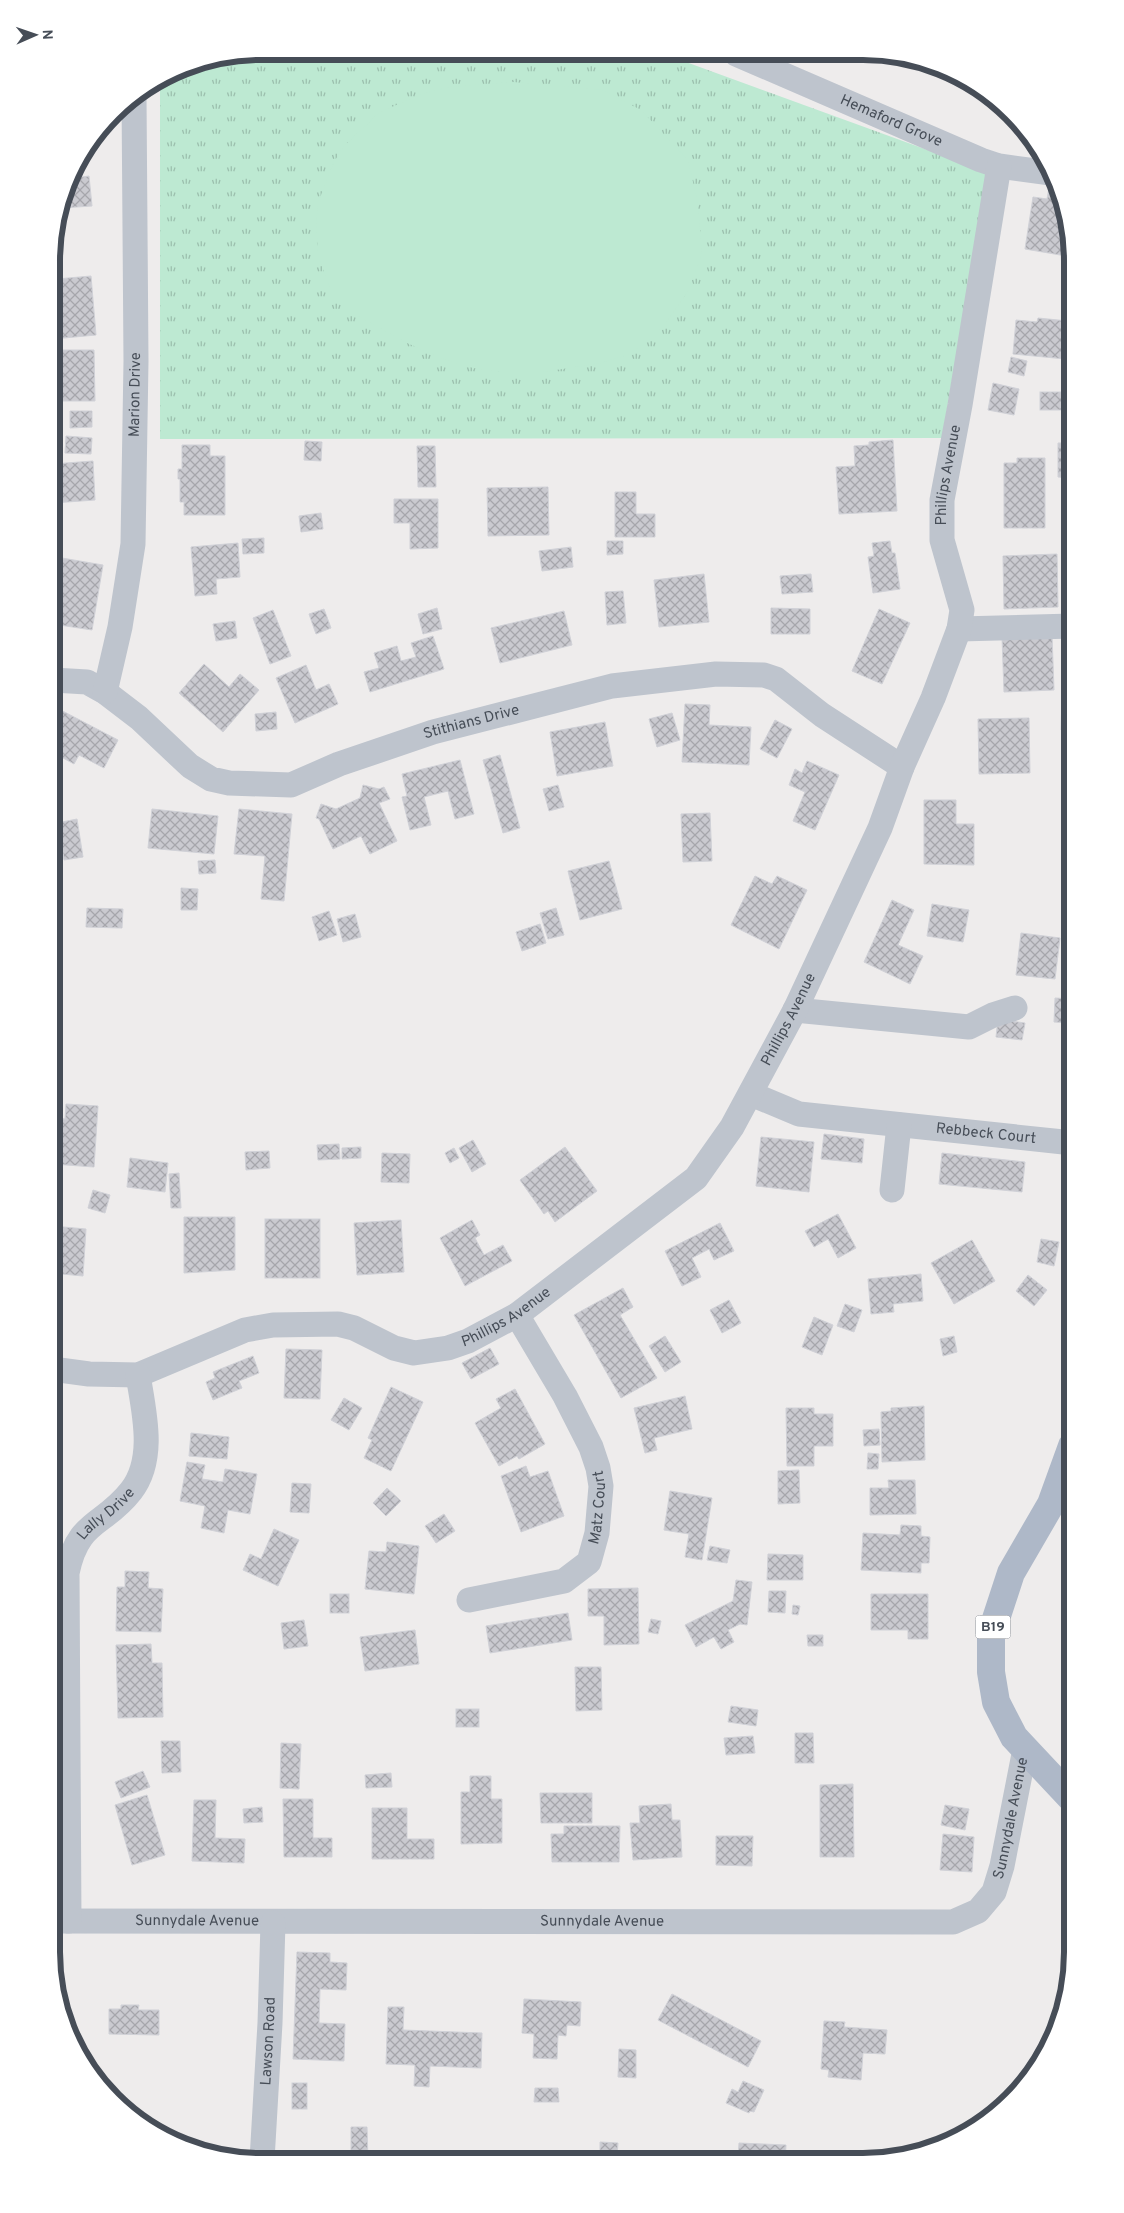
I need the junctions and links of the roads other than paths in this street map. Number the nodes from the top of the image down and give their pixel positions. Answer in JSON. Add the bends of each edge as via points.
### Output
{"nodes":[{"id":1,"x":750,"y":60,"type":"edge"},
{"id":2,"x":134,"y":105,"type":"edge"},
{"id":3,"x":999,"y":166,"type":"junction"},
{"id":4,"x":1043,"y":172,"type":"edge"},
{"id":5,"x":1064,"y":626,"type":"edge"},
{"id":6,"x":960,"y":629,"type":"junction"},
{"id":7,"x":60,"y":680,"type":"edge"},
{"id":8,"x":105,"y":692,"type":"junction"},
{"id":9,"x":902,"y":767,"type":"junction"},
{"id":10,"x":1015,"y":1008,"type":"dead end"},
{"id":11,"x":795,"y":1010,"type":"junction"},
{"id":12,"x":751,"y":1094,"type":"junction"},
{"id":13,"x":899,"y":1125,"type":"junction"},
{"id":14,"x":1064,"y":1142,"type":"edge"},
{"id":15,"x":892,"y":1190,"type":"dead end"},
{"id":16,"x":517,"y":1315,"type":"junction"},
{"id":17,"x":60,"y":1371,"type":"edge"},
{"id":18,"x":138,"y":1376,"type":"junction"},
{"id":19,"x":1064,"y":1468,"type":"edge"},
{"id":20,"x":469,"y":1600,"type":"dead end"},
{"id":21,"x":1025,"y":1749,"type":"junction"},
{"id":22,"x":1064,"y":1790,"type":"edge"},
{"id":23,"x":60,"y":1921,"type":"edge"},
{"id":24,"x":273,"y":1923,"type":"junction"},
{"id":25,"x":262,"y":2153,"type":"edge"}],
"edges":[{"from":1,"to":3,"type":"street","name":"Hemaford Grove"},
{"from":2,"to":8,"type":"street","name":"Marion Drive","via":[[136,361],[133,544],[120,627]]},
{"from":3,"to":4,"type":"street","name":"Hemaford Grove"},
{"from":3,"to":6,"type":"street","name":"Phillips Avenue","via":[[942,500],[942,540],[962,610]]},
{"from":5,"to":6,"type":"street"},
{"from":6,"to":9,"type":"street","name":"Phillips Avenue"},
{"from":7,"to":8,"type":"street","name":"Stithians Drive","via":[[87,682]]},
{"from":8,"to":9,"type":"street","name":"Stithians Drive","via":[[139,718],[190,766],[211,779],[229,783],[291,785],[338,764],[433,732],[612,686],[716,674],[764,675],[776,679],[822,715]]},
{"from":9,"to":11,"type":"street","name":"Phillips Avenue","via":[[880,828]]},
{"from":10,"to":11,"type":"street","via":[[969,1028]]},
{"from":11,"to":12,"type":"street","name":"Phillips Avenue"},
{"from":12,"to":13,"type":"street","name":"Rebbeck Court","via":[[799,1114]]},
{"from":12,"to":16,"type":"street","name":"Phillips Avenue","via":[[732,1128],[696,1178]]},
{"from":13,"to":14,"type":"street","name":"Rebbeck Court"},
{"from":13,"to":15,"type":"street"},
{"from":16,"to":18,"type":"street","name":"Phillips Avenue","via":[[468,1341],[431,1352],[414,1353],[338,1324],[273,1324],[244,1330]]},
{"from":16,"to":20,"type":"street","name":"Matz Court","via":[[591,1447],[600,1486],[597,1533],[589,1562],[564,1580]]},
{"from":17,"to":18,"type":"street","name":"Phillips Avenue"},
{"from":18,"to":23,"type":"street","name":"Lally Drive","via":[[146,1438],[139,1476],[131,1491],[77,1540],[67,1573]]},
{"from":19,"to":21,"type":"main road","number":"B19","via":[[1051,1504],[1011,1573],[991,1634],[991,1672],[996,1702],[1014,1737]]},
{"from":21,"to":22,"type":"main road","number":"B19"},
{"from":21,"to":24,"type":"street","name":"Sunnydale Avenue","via":[[994,1892],[978,1911],[953,1922]]},
{"from":23,"to":24,"type":"street","name":"Sunnydale Avenue"},
{"from":24,"to":25,"type":"street","name":"Lawson Road"}]}
